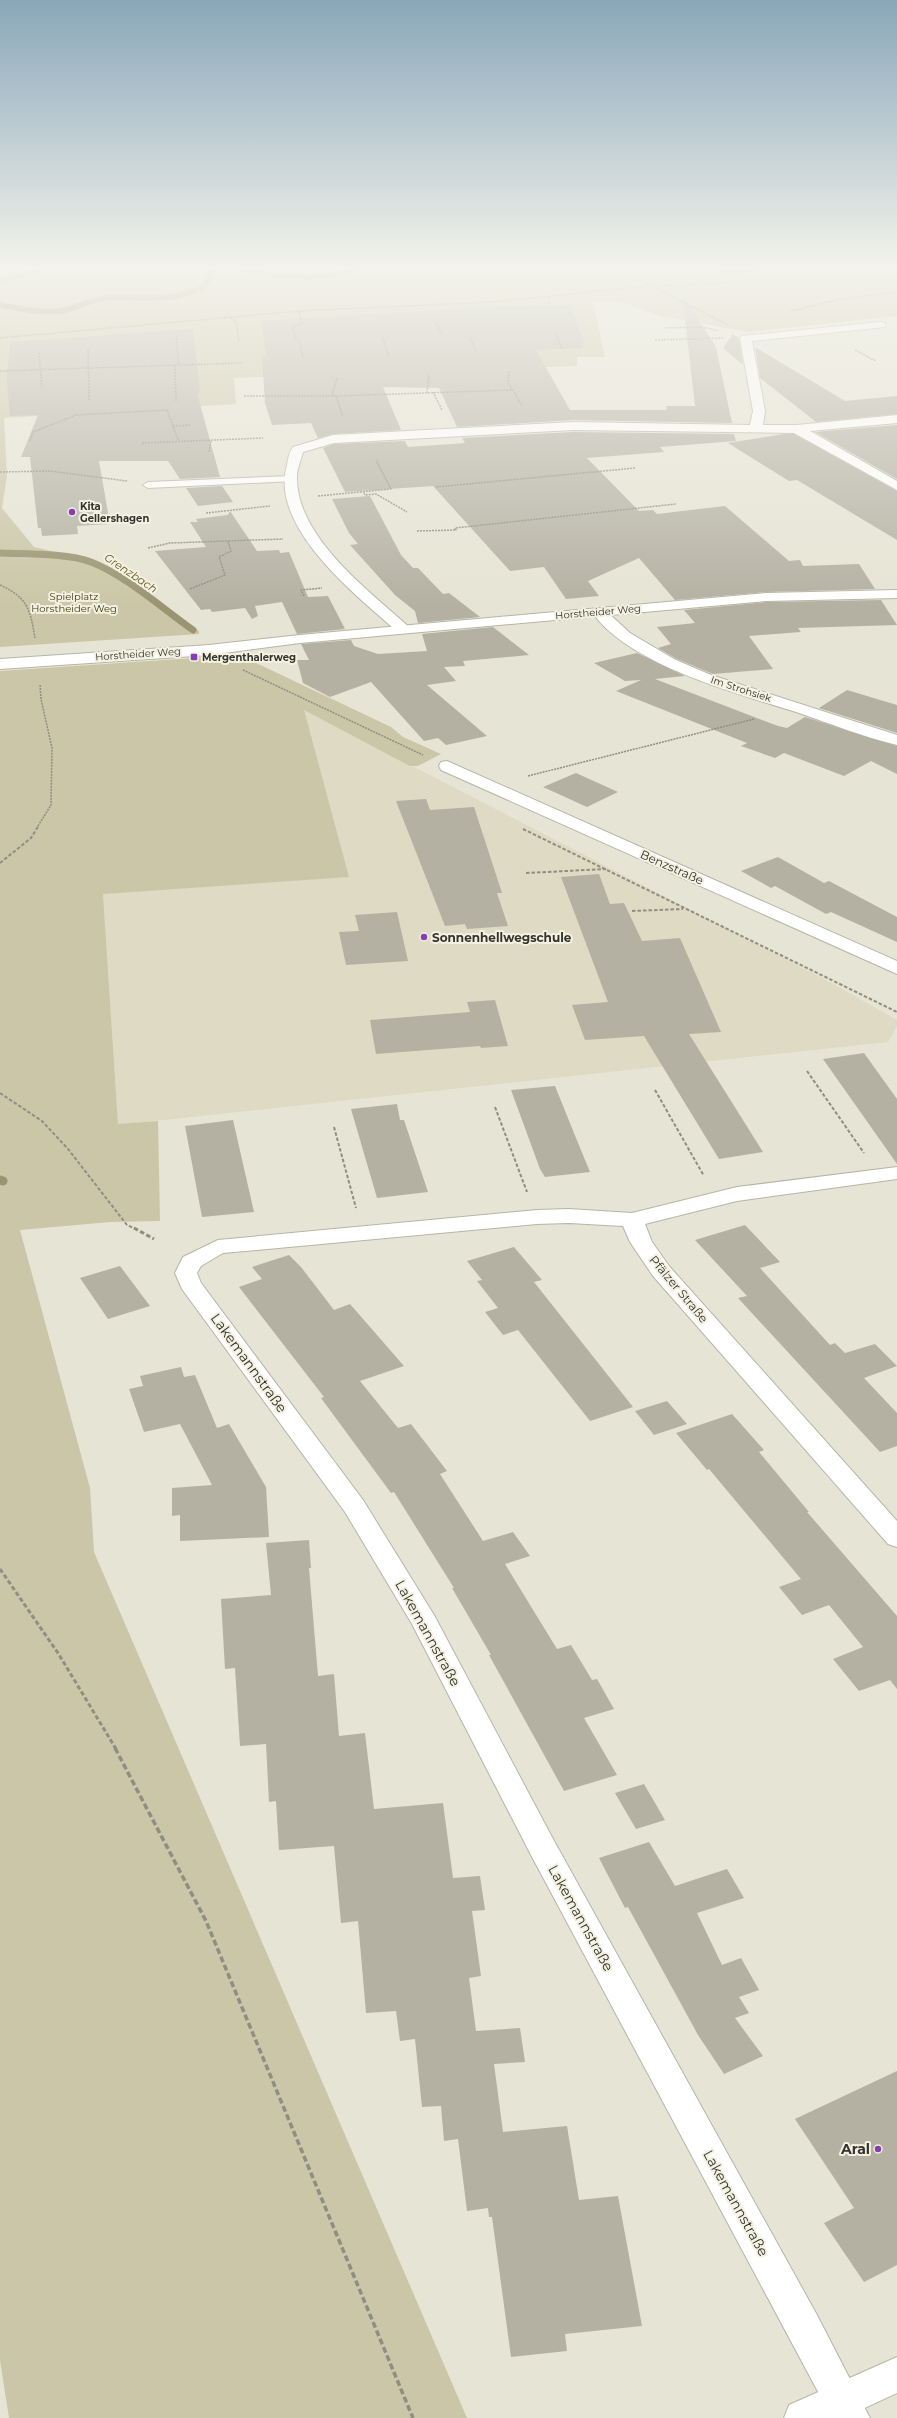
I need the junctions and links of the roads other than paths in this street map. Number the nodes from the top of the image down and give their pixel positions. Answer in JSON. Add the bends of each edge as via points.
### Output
{"nodes":[{"id":1,"x":754,"y":381,"type":"edge"},
{"id":2,"x":897,"y":419,"type":"edge"},
{"id":3,"x":756,"y":428,"type":"junction"},
{"id":4,"x":797,"y":429,"type":"junction"},
{"id":5,"x":290,"y":479,"type":"junction"},
{"id":6,"x":148,"y":485,"type":"road end"},
{"id":7,"x":897,"y":486,"type":"edge"},
{"id":8,"x":897,"y":594,"type":"edge"},
{"id":9,"x":598,"y":612,"type":"junction"},
{"id":10,"x":404,"y":630,"type":"junction"},
{"id":11,"x":300,"y":639,"type":"junction"},
{"id":12,"x":0,"y":655,"type":"edge"},
{"id":13,"x":39,"y":657,"type":"junction"},
{"id":14,"x":0,"y":664,"type":"edge"},
{"id":15,"x":897,"y":740,"type":"edge"},
{"id":16,"x":447,"y":766,"type":"road end"},
{"id":17,"x":897,"y":968,"type":"edge"},
{"id":18,"x":888,"y":1174,"type":"edge"},
{"id":19,"x":632,"y":1220,"type":"junction"},
{"id":20,"x":897,"y":1538,"type":"edge"},
{"id":21,"x":897,"y":2375,"type":"edge"},
{"id":22,"x":847,"y":2409,"type":"edge"},
{"id":23,"x":802,"y":2418,"type":"edge"}],
"edges":[{"from":1,"to":3,"type":"street","via":[[759,411]]},
{"from":2,"to":4,"type":"street"},
{"from":3,"to":4,"type":"street"},
{"from":3,"to":5,"type":"street","via":[[640,425],[534,427],[351,437],[319,442],[297,450],[293,458]]},
{"from":4,"to":7,"type":"street"},
{"from":5,"to":6,"type":"lane"},
{"from":5,"to":10,"type":"street","via":[[293,501],[312,537],[334,566]]},
{"from":8,"to":9,"type":"street","name":"Horstheider Weg","via":[[804,595]]},
{"from":9,"to":10,"type":"street","name":"Horstheider Weg"},
{"from":9,"to":15,"type":"street","name":"Im Strohsiek","via":[[624,636],[669,662],[706,678]]},
{"from":10,"to":11,"type":"street","name":"Horstheider Weg"},
{"from":11,"to":13,"type":"street","name":"Horstheider Weg","via":[[207,641]]},
{"from":11,"to":13,"type":"street","name":"Horstheider Weg","via":[[209,650]]},
{"from":12,"to":13,"type":"street","name":"Horstheider Weg"},
{"from":13,"to":14,"type":"street","name":"Horstheider Weg"},
{"from":16,"to":17,"type":"street","name":"Benzstraße"},
{"from":18,"to":19,"type":"street","via":[[737,1194]]},
{"from":19,"to":20,"type":"street","name":"Pfälzer Straße","via":[[641,1242],[661,1271]]},
{"from":19,"to":22,"type":"street","name":"Lakemannstraße","via":[[569,1216],[537,1217],[218,1247],[191,1262],[186,1272],[190,1284],[354,1506],[424,1622],[542,1846]]},
{"from":21,"to":22,"type":"street"},
{"from":22,"to":23,"type":"street"}]}
